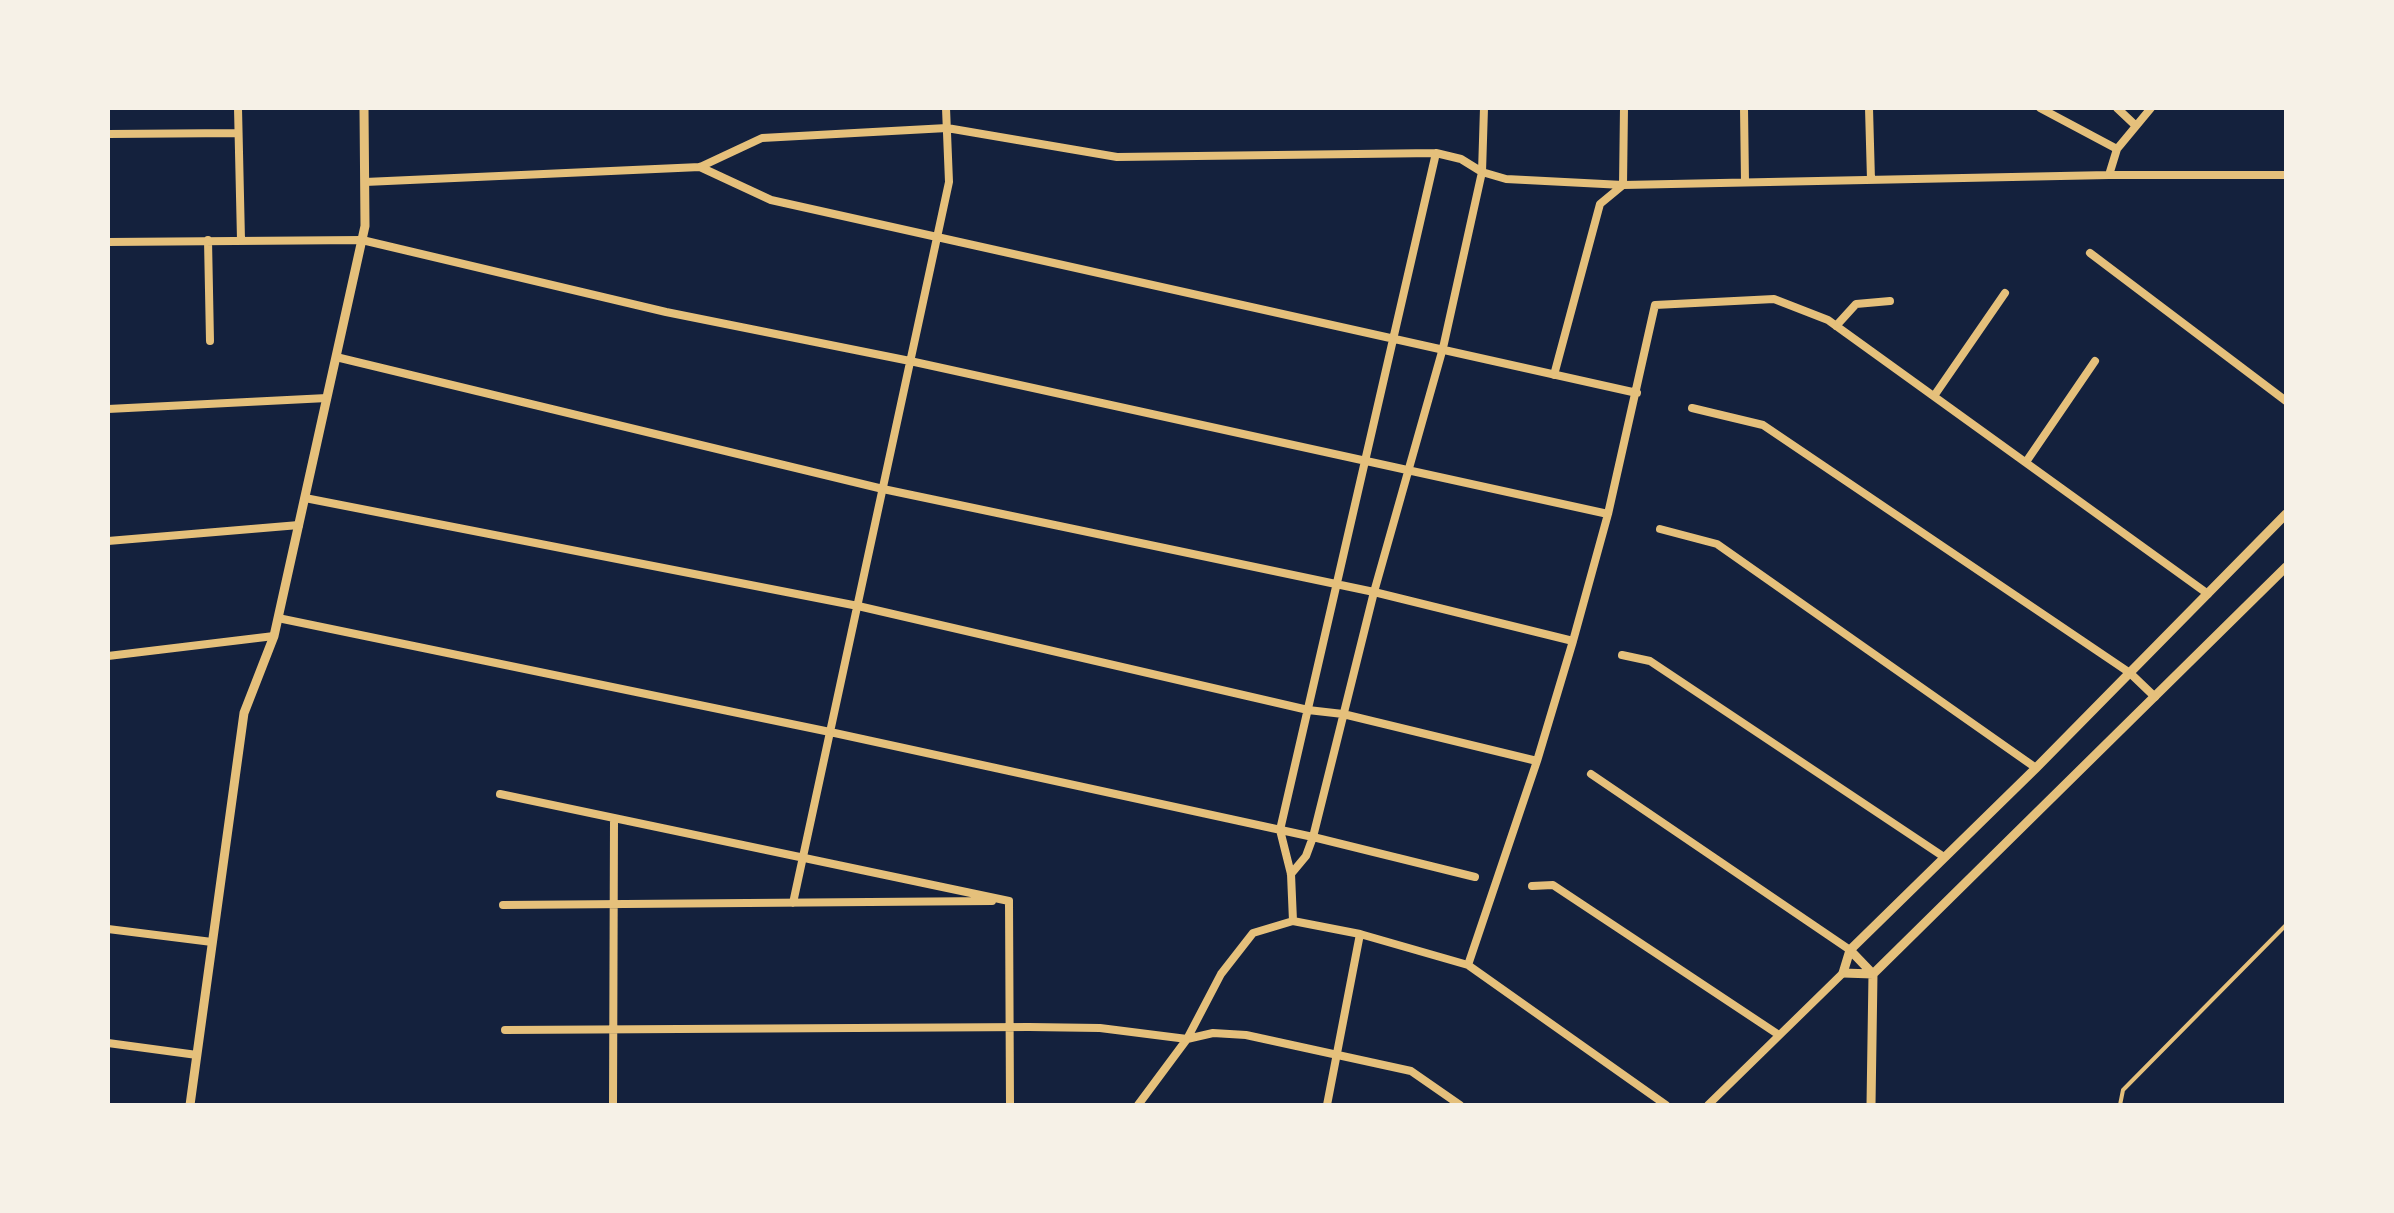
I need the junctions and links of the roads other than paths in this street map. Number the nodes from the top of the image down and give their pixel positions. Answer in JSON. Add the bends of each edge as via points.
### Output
{"nodes":[{"id":1,"x":238,"y":108,"type":"edge"},
{"id":2,"x":364,"y":108,"type":"edge"},
{"id":3,"x":946,"y":108,"type":"edge"},
{"id":4,"x":1484,"y":108,"type":"edge"},
{"id":5,"x":1624,"y":108,"type":"edge"},
{"id":6,"x":1744,"y":108,"type":"edge"},
{"id":7,"x":1869,"y":108,"type":"edge"},
{"id":8,"x":2040,"y":108,"type":"edge"},
{"id":9,"x":2117,"y":108,"type":"edge"},
{"id":10,"x":2148,"y":112,"type":"edge"},
{"id":11,"x":2135,"y":125,"type":"junction"},
{"id":12,"x":947,"y":128,"type":"junction"},
{"id":13,"x":238,"y":133,"type":"junction"},
{"id":14,"x":108,"y":134,"type":"edge"},
{"id":15,"x":2117,"y":149,"type":"junction"},
{"id":16,"x":1436,"y":153,"type":"junction"},
{"id":17,"x":700,"y":167,"type":"junction"},
{"id":18,"x":1482,"y":172,"type":"junction"},
{"id":19,"x":2109,"y":175,"type":"junction"},
{"id":20,"x":2286,"y":175,"type":"edge"},
{"id":21,"x":1871,"y":180,"type":"junction"},
{"id":22,"x":365,"y":182,"type":"junction"},
{"id":23,"x":1745,"y":182,"type":"junction"},
{"id":24,"x":1623,"y":185,"type":"junction"},
{"id":25,"x":937,"y":237,"type":"junction"},
{"id":26,"x":208,"y":240,"type":"junction"},
{"id":27,"x":241,"y":240,"type":"junction"},
{"id":28,"x":362,"y":240,"type":"junction"},
{"id":29,"x":108,"y":242,"type":"edge"},
{"id":30,"x":2090,"y":253,"type":"dead end"},
{"id":31,"x":2005,"y":293,"type":"dead end"},
{"id":32,"x":1890,"y":301,"type":"dead end"},
{"id":33,"x":1836,"y":326,"type":"junction"},
{"id":34,"x":1392,"y":338,"type":"junction"},
{"id":35,"x":210,"y":341,"type":"dead end"},
{"id":36,"x":1443,"y":348,"type":"junction"},
{"id":37,"x":336,"y":357,"type":"junction"},
{"id":38,"x":910,"y":361,"type":"junction"},
{"id":39,"x":2095,"y":361,"type":"dead end"},
{"id":40,"x":1554,"y":375,"type":"junction"},
{"id":41,"x":1637,"y":393,"type":"junction"},
{"id":42,"x":1934,"y":396,"type":"junction"},
{"id":43,"x":327,"y":398,"type":"junction"},
{"id":44,"x":2286,"y":401,"type":"edge"},
{"id":45,"x":1692,"y":408,"type":"dead end"},
{"id":46,"x":108,"y":409,"type":"edge"},
{"id":47,"x":1365,"y":459,"type":"junction"},
{"id":48,"x":2026,"y":462,"type":"junction"},
{"id":49,"x":1407,"y":471,"type":"junction"},
{"id":50,"x":883,"y":489,"type":"junction"},
{"id":51,"x":305,"y":498,"type":"junction"},
{"id":52,"x":1608,"y":514,"type":"junction"},
{"id":53,"x":2286,"y":514,"type":"edge"},
{"id":54,"x":299,"y":525,"type":"junction"},
{"id":55,"x":1660,"y":529,"type":"dead end"},
{"id":56,"x":108,"y":541,"type":"edge"},
{"id":57,"x":2286,"y":567,"type":"edge"},
{"id":58,"x":1336,"y":584,"type":"junction"},
{"id":59,"x":1374,"y":592,"type":"junction"},
{"id":60,"x":2208,"y":594,"type":"junction"},
{"id":61,"x":858,"y":606,"type":"junction"},
{"id":62,"x":278,"y":618,"type":"junction"},
{"id":63,"x":274,"y":636,"type":"junction"},
{"id":64,"x":1573,"y":641,"type":"junction"},
{"id":65,"x":1622,"y":655,"type":"dead end"},
{"id":66,"x":108,"y":656,"type":"edge"},
{"id":67,"x":2130,"y":673,"type":"junction"},
{"id":68,"x":2155,"y":697,"type":"junction"},
{"id":69,"x":1308,"y":710,"type":"junction"},
{"id":70,"x":1343,"y":714,"type":"junction"},
{"id":71,"x":830,"y":732,"type":"junction"},
{"id":72,"x":1537,"y":761,"type":"junction"},
{"id":73,"x":2036,"y":768,"type":"junction"},
{"id":74,"x":1591,"y":774,"type":"dead end"},
{"id":75,"x":500,"y":794,"type":"dead end"},
{"id":76,"x":614,"y":819,"type":"junction"},
{"id":77,"x":1280,"y":830,"type":"junction"},
{"id":78,"x":1313,"y":837,"type":"junction"},
{"id":79,"x":804,"y":856,"type":"junction"},
{"id":80,"x":1944,"y":857,"type":"junction"},
{"id":81,"x":1291,"y":874,"type":"junction"},
{"id":82,"x":1475,"y":877,"type":"dead end"},
{"id":83,"x":1532,"y":886,"type":"dead end"},
{"id":84,"x":1009,"y":901,"type":"junction"},
{"id":85,"x":793,"y":903,"type":"junction"},
{"id":86,"x":503,"y":905,"type":"dead end"},
{"id":87,"x":612,"y":905,"type":"junction"},
{"id":88,"x":1293,"y":921,"type":"junction"},
{"id":89,"x":2286,"y":925,"type":"edge"},
{"id":90,"x":108,"y":929,"type":"edge"},
{"id":91,"x":1360,"y":934,"type":"junction"},
{"id":92,"x":212,"y":942,"type":"junction"},
{"id":93,"x":1850,"y":950,"type":"junction"},
{"id":94,"x":1468,"y":965,"type":"junction"},
{"id":95,"x":1843,"y":973,"type":"junction"},
{"id":96,"x":1873,"y":974,"type":"junction"},
{"id":97,"x":1009,"y":1029,"type":"junction"},
{"id":98,"x":505,"y":1030,"type":"dead end"},
{"id":99,"x":613,"y":1030,"type":"junction"},
{"id":100,"x":1779,"y":1035,"type":"junction"},
{"id":101,"x":1187,"y":1039,"type":"junction"},
{"id":102,"x":108,"y":1043,"type":"edge"},
{"id":103,"x":197,"y":1055,"type":"junction"},
{"id":104,"x":1336,"y":1055,"type":"junction"},
{"id":105,"x":190,"y":1105,"type":"edge"},
{"id":106,"x":613,"y":1105,"type":"edge"},
{"id":107,"x":1010,"y":1105,"type":"edge"},
{"id":108,"x":1138,"y":1105,"type":"edge"},
{"id":109,"x":1327,"y":1105,"type":"edge"},
{"id":110,"x":1460,"y":1105,"type":"edge"},
{"id":111,"x":1666,"y":1105,"type":"edge"},
{"id":112,"x":1708,"y":1105,"type":"edge"},
{"id":113,"x":1871,"y":1105,"type":"edge"},
{"id":114,"x":2120,"y":1105,"type":"edge"}],
"edges":[{"from":1,"to":13,"type":"street"},
{"from":2,"to":22,"type":"street"},
{"from":3,"to":12,"type":"street"},
{"from":4,"to":18,"type":"street"},
{"from":5,"to":24,"type":"street"},
{"from":6,"to":23,"type":"street"},
{"from":7,"to":21,"type":"street"},
{"from":8,"to":15,"type":"street"},
{"from":9,"to":11,"type":"street"},
{"from":10,"to":11,"type":"street"},
{"from":11,"to":15,"type":"street"},
{"from":12,"to":16,"type":"street","via":[[1117,157]]},
{"from":12,"to":17,"type":"street","via":[[762,138]]},
{"from":12,"to":25,"type":"street","via":[[949,182]]},
{"from":13,"to":14,"type":"street"},
{"from":13,"to":27,"type":"street"},
{"from":15,"to":19,"type":"street"},
{"from":16,"to":18,"type":"street"},
{"from":16,"to":34,"type":"street"},
{"from":17,"to":22,"type":"street"},
{"from":17,"to":25,"type":"street","via":[[771,200]]},
{"from":18,"to":24,"type":"street","via":[[1506,179]]},
{"from":18,"to":36,"type":"street"},
{"from":19,"to":20,"type":"street"},
{"from":19,"to":21,"type":"street"},
{"from":21,"to":23,"type":"street"},
{"from":22,"to":28,"type":"street"},
{"from":23,"to":24,"type":"street"},
{"from":24,"to":40,"type":"street","via":[[1600,204]]},
{"from":25,"to":34,"type":"street"},
{"from":25,"to":38,"type":"street"},
{"from":26,"to":27,"type":"street"},
{"from":26,"to":29,"type":"street"},
{"from":26,"to":35,"type":"street"},
{"from":27,"to":28,"type":"street"},
{"from":28,"to":37,"type":"street"},
{"from":28,"to":38,"type":"street","via":[[666,312]]},
{"from":30,"to":44,"type":"street"},
{"from":31,"to":42,"type":"street"},
{"from":32,"to":33,"type":"street","via":[[1856,304]]},
{"from":33,"to":41,"type":"street","via":[[1774,299],[1655,305]]},
{"from":33,"to":42,"type":"street"},
{"from":34,"to":36,"type":"street"},
{"from":34,"to":47,"type":"street"},
{"from":36,"to":40,"type":"street"},
{"from":36,"to":49,"type":"street"},
{"from":37,"to":43,"type":"street"},
{"from":37,"to":50,"type":"street"},
{"from":38,"to":47,"type":"street"},
{"from":38,"to":50,"type":"street"},
{"from":39,"to":48,"type":"street"},
{"from":40,"to":41,"type":"street"},
{"from":41,"to":52,"type":"street"},
{"from":42,"to":48,"type":"street"},
{"from":43,"to":46,"type":"street"},
{"from":43,"to":51,"type":"street"},
{"from":45,"to":67,"type":"street","via":[[1763,425]]},
{"from":47,"to":49,"type":"street"},
{"from":47,"to":58,"type":"street"},
{"from":48,"to":60,"type":"street"},
{"from":49,"to":52,"type":"street"},
{"from":49,"to":59,"type":"street"},
{"from":50,"to":58,"type":"street"},
{"from":50,"to":61,"type":"street"},
{"from":51,"to":54,"type":"street"},
{"from":51,"to":61,"type":"street"},
{"from":52,"to":64,"type":"street"},
{"from":53,"to":60,"type":"street"},
{"from":54,"to":56,"type":"street"},
{"from":54,"to":62,"type":"street"},
{"from":55,"to":73,"type":"street","via":[[1717,544]]},
{"from":57,"to":68,"type":"street"},
{"from":58,"to":59,"type":"street"},
{"from":58,"to":69,"type":"street"},
{"from":59,"to":64,"type":"street"},
{"from":59,"to":70,"type":"street"},
{"from":60,"to":67,"type":"street"},
{"from":61,"to":69,"type":"street"},
{"from":61,"to":71,"type":"street"},
{"from":62,"to":63,"type":"street"},
{"from":62,"to":71,"type":"street"},
{"from":63,"to":66,"type":"street"},
{"from":63,"to":92,"type":"street","via":[[244,713]]},
{"from":64,"to":72,"type":"street"},
{"from":65,"to":80,"type":"street","via":[[1650,661]]},
{"from":67,"to":68,"type":"street"},
{"from":67,"to":73,"type":"street"},
{"from":68,"to":96,"type":"street"},
{"from":69,"to":70,"type":"street"},
{"from":69,"to":77,"type":"street"},
{"from":70,"to":72,"type":"street"},
{"from":70,"to":78,"type":"street"},
{"from":71,"to":77,"type":"street"},
{"from":71,"to":79,"type":"street"},
{"from":72,"to":94,"type":"street"},
{"from":73,"to":80,"type":"street"},
{"from":74,"to":93,"type":"street"},
{"from":75,"to":76,"type":"street"},
{"from":76,"to":79,"type":"street"},
{"from":76,"to":87,"type":"street"},
{"from":77,"to":78,"type":"street"},
{"from":77,"to":81,"type":"street"},
{"from":78,"to":81,"type":"street"},
{"from":78,"to":82,"type":"street"},
{"from":79,"to":84,"type":"street"},
{"from":79,"to":85,"type":"street"},
{"from":80,"to":93,"type":"street"},
{"from":81,"to":88,"type":"street"},
{"from":83,"to":100,"type":"street","via":[[1553,885]]},
{"from":84,"to":85,"type":"street"},
{"from":84,"to":97,"type":"street"},
{"from":85,"to":87,"type":"street"},
{"from":86,"to":87,"type":"street"},
{"from":87,"to":99,"type":"street"},
{"from":88,"to":91,"type":"street"},
{"from":88,"to":101,"type":"street","via":[[1253,933],[1221,974]]},
{"from":89,"to":114,"type":"lane","via":[[2123,1090]]},
{"from":90,"to":92,"type":"street"},
{"from":91,"to":94,"type":"street"},
{"from":91,"to":104,"type":"street"},
{"from":92,"to":103,"type":"street"},
{"from":93,"to":95,"type":"street"},
{"from":93,"to":96,"type":"street"},
{"from":94,"to":111,"type":"street"},
{"from":95,"to":96,"type":"street"},
{"from":95,"to":100,"type":"street"},
{"from":96,"to":113,"type":"street"},
{"from":97,"to":99,"type":"street"},
{"from":97,"to":101,"type":"street","via":[[1100,1028]]},
{"from":97,"to":107,"type":"street"},
{"from":98,"to":99,"type":"street"},
{"from":99,"to":106,"type":"street"},
{"from":100,"to":112,"type":"street"},
{"from":101,"to":104,"type":"street","via":[[1213,1033],[1246,1035]]},
{"from":101,"to":108,"type":"street"},
{"from":102,"to":103,"type":"street"},
{"from":103,"to":105,"type":"street"},
{"from":104,"to":109,"type":"street"},
{"from":104,"to":110,"type":"street","via":[[1411,1071]]}]}
